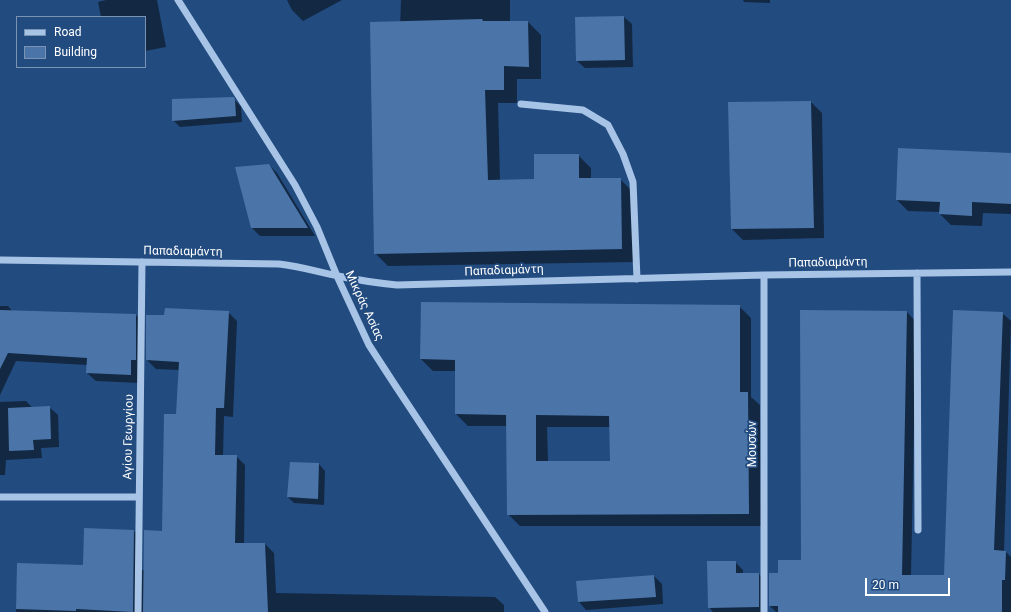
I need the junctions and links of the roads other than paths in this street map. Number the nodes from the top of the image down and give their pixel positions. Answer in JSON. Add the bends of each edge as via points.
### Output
{"nodes":[{"id":1,"x":178,"y":0,"type":"edge"},
{"id":2,"x":521,"y":104,"type":"dead end"},
{"id":3,"x":0,"y":260,"type":"edge"},
{"id":4,"x":142,"y":262,"type":"junction"},
{"id":5,"x":1011,"y":272,"type":"edge"},
{"id":6,"x":917,"y":273,"type":"junction"},
{"id":7,"x":764,"y":275,"type":"junction"},
{"id":8,"x":337,"y":276,"type":"junction"},
{"id":9,"x":637,"y":278,"type":"junction"},
{"id":10,"x":0,"y":497,"type":"edge"},
{"id":11,"x":139,"y":497,"type":"junction"},
{"id":12,"x":918,"y":530,"type":"dead end"},
{"id":13,"x":138,"y":612,"type":"edge"},
{"id":14,"x":545,"y":612,"type":"edge"},
{"id":15,"x":764,"y":612,"type":"edge"}],
"edges":[{"from":1,"to":8,"type":"street","name":"Μικράς Ασίας","via":[[296,185],[317,226]]},
{"from":2,"to":9,"type":"street","via":[[584,110],[608,125],[623,154],[633,182]]},
{"from":3,"to":4,"type":"street","name":"Παπαδιαμάντη"},
{"from":4,"to":8,"type":"street","name":"Παπαδιαμάντη","via":[[279,264],[304,267]]},
{"from":4,"to":11,"type":"street","name":"Αγίου Γεωργίου"},
{"from":5,"to":6,"type":"street","name":"Παπαδιαμάντη"},
{"from":6,"to":7,"type":"street","name":"Παπαδιαμάντη"},
{"from":6,"to":12,"type":"street"},
{"from":7,"to":9,"type":"street","name":"Παπαδιαμάντη"},
{"from":7,"to":15,"type":"street","name":"Μουσών"},
{"from":8,"to":9,"type":"street","name":"Παπαδιαμάντη","via":[[397,285]]},
{"from":8,"to":14,"type":"street","name":"Μικράς Ασίας","via":[[373,351]]},
{"from":10,"to":11,"type":"street"},
{"from":11,"to":13,"type":"street","name":"Αγίου Γεωργίου"}]}
